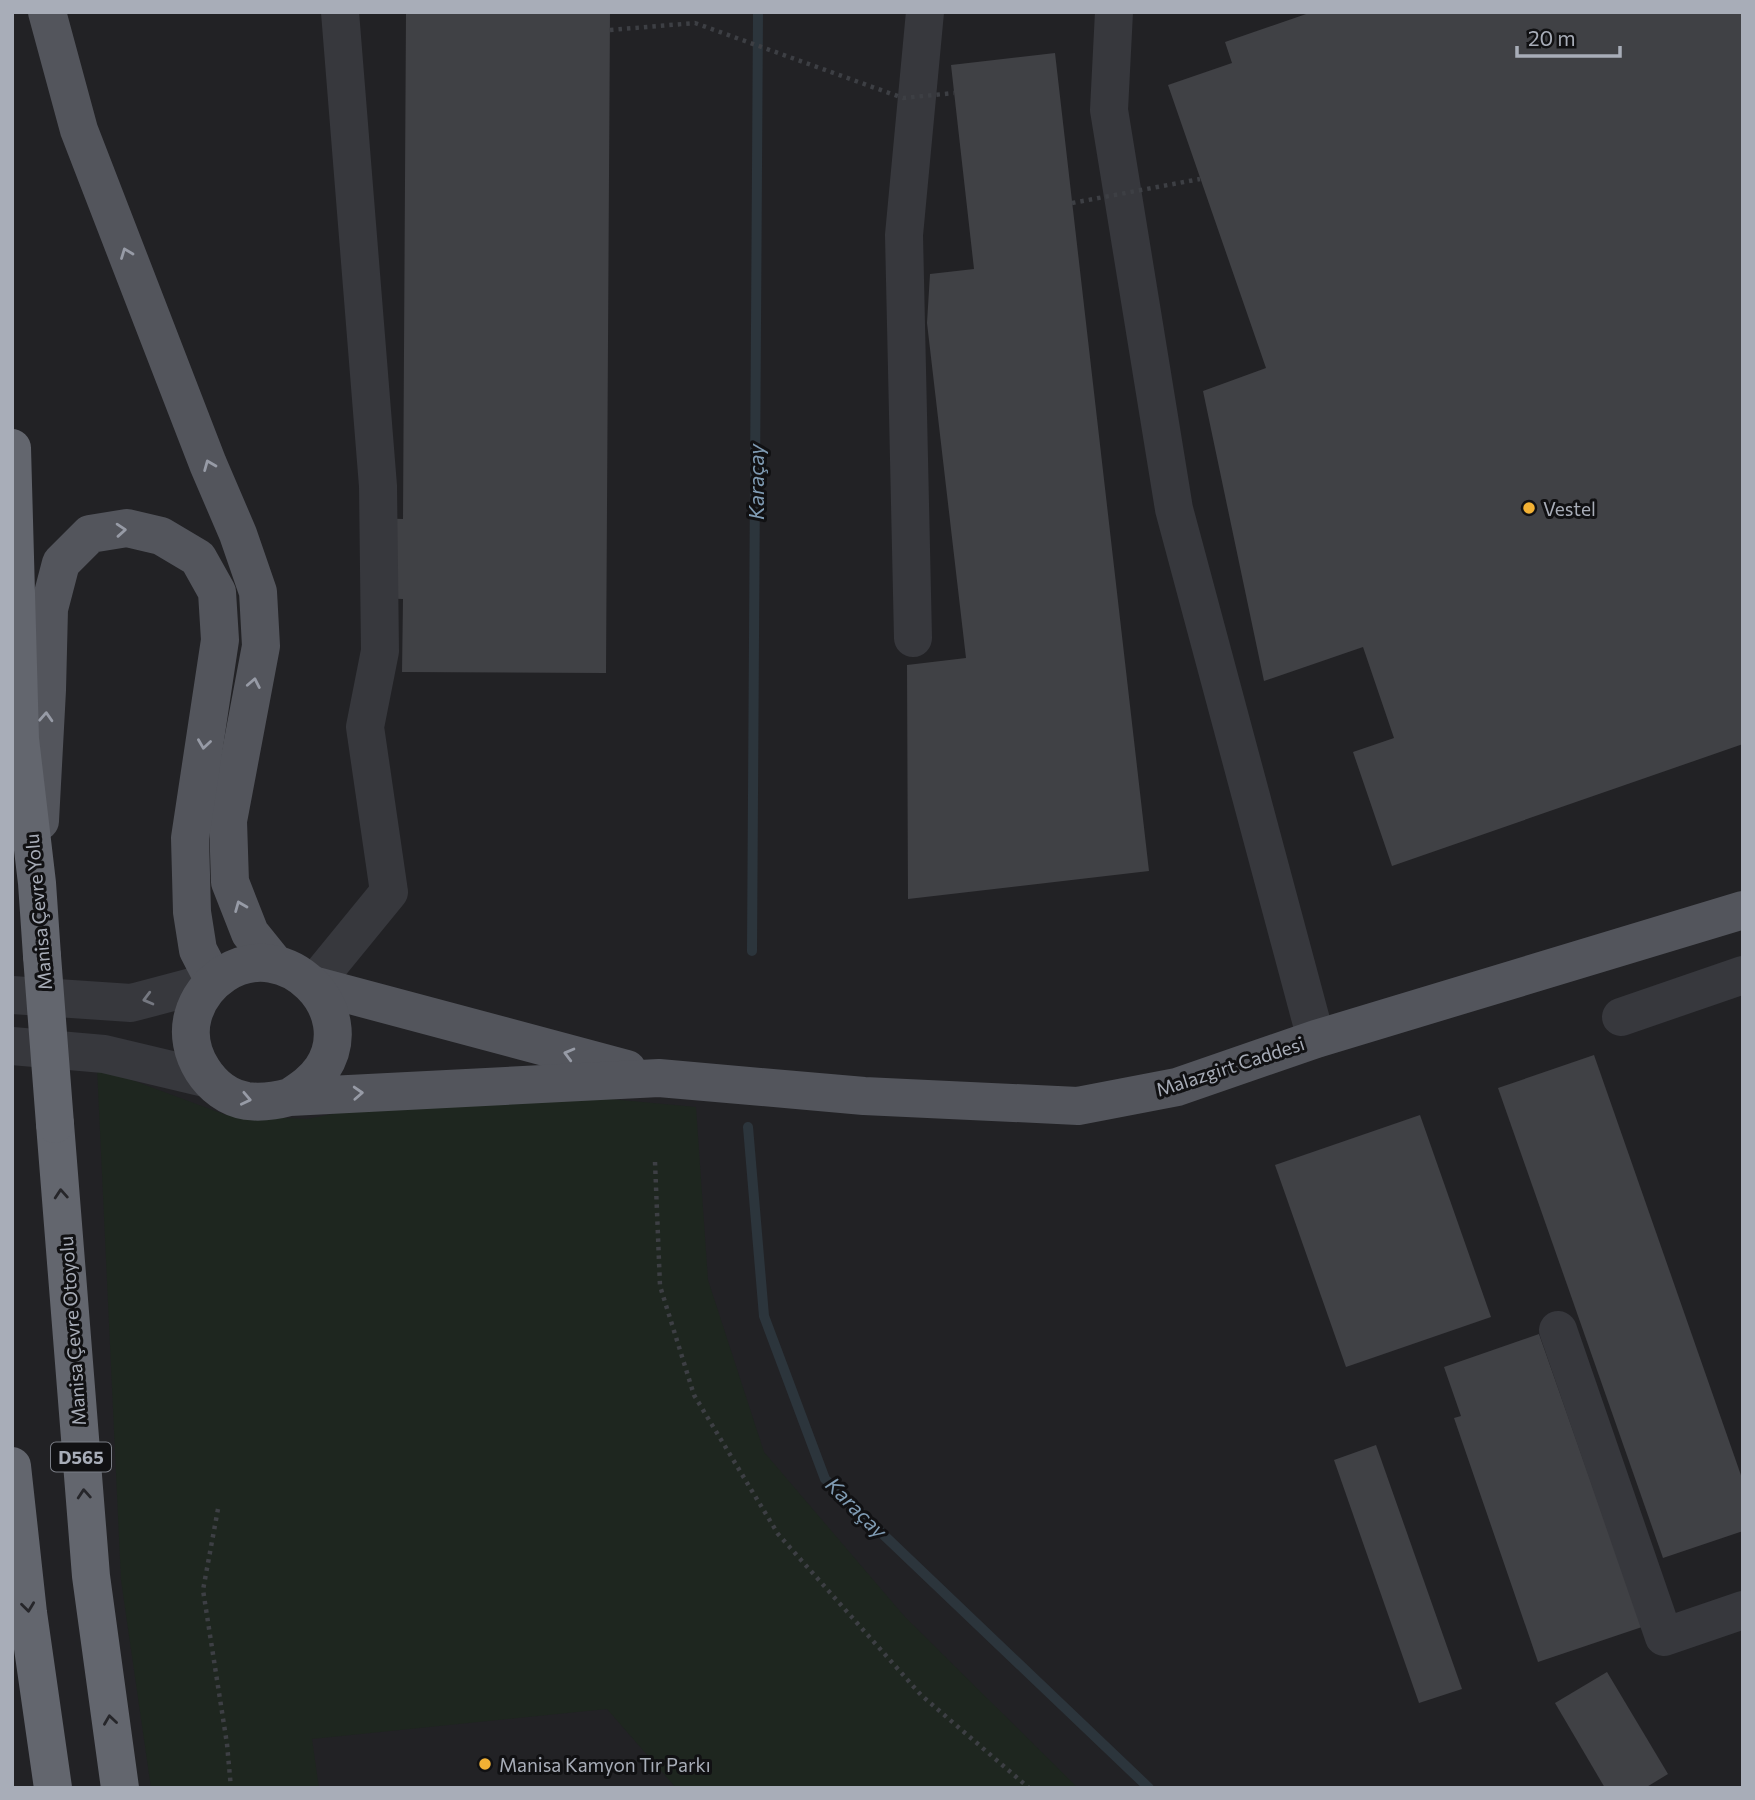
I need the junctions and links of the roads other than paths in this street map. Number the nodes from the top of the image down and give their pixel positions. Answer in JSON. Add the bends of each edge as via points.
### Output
{"nodes":[{"id":1,"x":47,"y":12,"type":"edge"},
{"id":2,"x":340,"y":12,"type":"edge"},
{"id":3,"x":925,"y":12,"type":"edge"},
{"id":4,"x":1114,"y":12,"type":"edge"},
{"id":5,"x":12,"y":448,"type":"edge"},
{"id":6,"x":913,"y":638,"type":"dead end"},
{"id":7,"x":37,"y":883,"type":"junction"},
{"id":8,"x":1743,"y":910,"type":"edge"},
{"id":9,"x":275,"y":964,"type":"junction"},
{"id":10,"x":1743,"y":975,"type":"edge"},
{"id":11,"x":214,"y":981,"type":"junction"},
{"id":12,"x":313,"y":985,"type":"junction"},
{"id":13,"x":12,"y":995,"type":"edge"},
{"id":14,"x":1621,"y":1017,"type":"dead end"},
{"id":15,"x":1316,"y":1039,"type":"junction"},
{"id":16,"x":12,"y":1046,"type":"edge"},
{"id":17,"x":659,"y":1078,"type":"junction"},
{"id":18,"x":209,"y":1079,"type":"junction"},
{"id":19,"x":289,"y":1097,"type":"junction"},
{"id":20,"x":55,"y":1124,"type":"joint"},
{"id":21,"x":1558,"y":1330,"type":"dead end"},
{"id":22,"x":12,"y":1466,"type":"edge"},
{"id":23,"x":1743,"y":1610,"type":"edge"},
{"id":24,"x":53,"y":1788,"type":"edge"},
{"id":25,"x":120,"y":1788,"type":"edge"}],
"edges":[{"from":9,"to":1,"type":"main road","one_way":true,"via":[[250,933],[230,882],[228,821],[261,646],[258,592],[79,130]]},
{"from":2,"to":12,"type":"street","via":[[379,486],[380,651],[365,727],[389,892]]},
{"from":3,"to":6,"type":"street","via":[[904,235]]},
{"from":4,"to":15,"type":"street","via":[[1110,110],[1174,509]]},
{"from":5,"to":7,"type":"highway","name":"Manisa Çevre Yolu","number":"D565","via":[[20,739]]},
{"from":7,"to":11,"type":"main road","one_way":true,"via":[[49,609],[61,563],[90,534],[127,528],[161,536],[198,558],[217,592],[220,639],[190,838],[198,950]]},
{"from":7,"to":20,"type":"highway","name":"Manisa Çevre Yolu","number":"D565","bridge":true},
{"from":8,"to":15,"type":"main road","name":"Malazgirt Caddesi"},
{"from":9,"to":11,"type":"main road","via":[[253,963]]},
{"from":9,"to":12,"type":"main road"},
{"from":10,"to":14,"type":"street"},
{"from":11,"to":13,"type":"street","one_way":true,"via":[[131,1003]]},
{"from":11,"to":18,"type":"main road","via":[[192,1018],[197,1061]]},
{"from":17,"to":12,"type":"main road","one_way":true},
{"from":12,"to":19,"type":"main road","via":[[332,1025],[331,1047],[323,1068]]},
{"from":15,"to":17,"type":"main road","name":"Malazgirt Caddesi","via":[[1177,1087],[1078,1106],[864,1096]]},
{"from":16,"to":18,"type":"street","via":[[104,1054]]},
{"from":19,"to":17,"type":"main road","one_way":true},
{"from":18,"to":19,"type":"main road","one_way":true,"via":[[225,1093],[245,1101]]},
{"from":25,"to":20,"type":"highway","name":"Manisa Çevre Otoyolu","number":"D565","one_way":true,"via":[[91,1576]]},
{"from":21,"to":23,"type":"street","via":[[1664,1637]]},
{"from":22,"to":24,"type":"highway","one_way":true}]}
